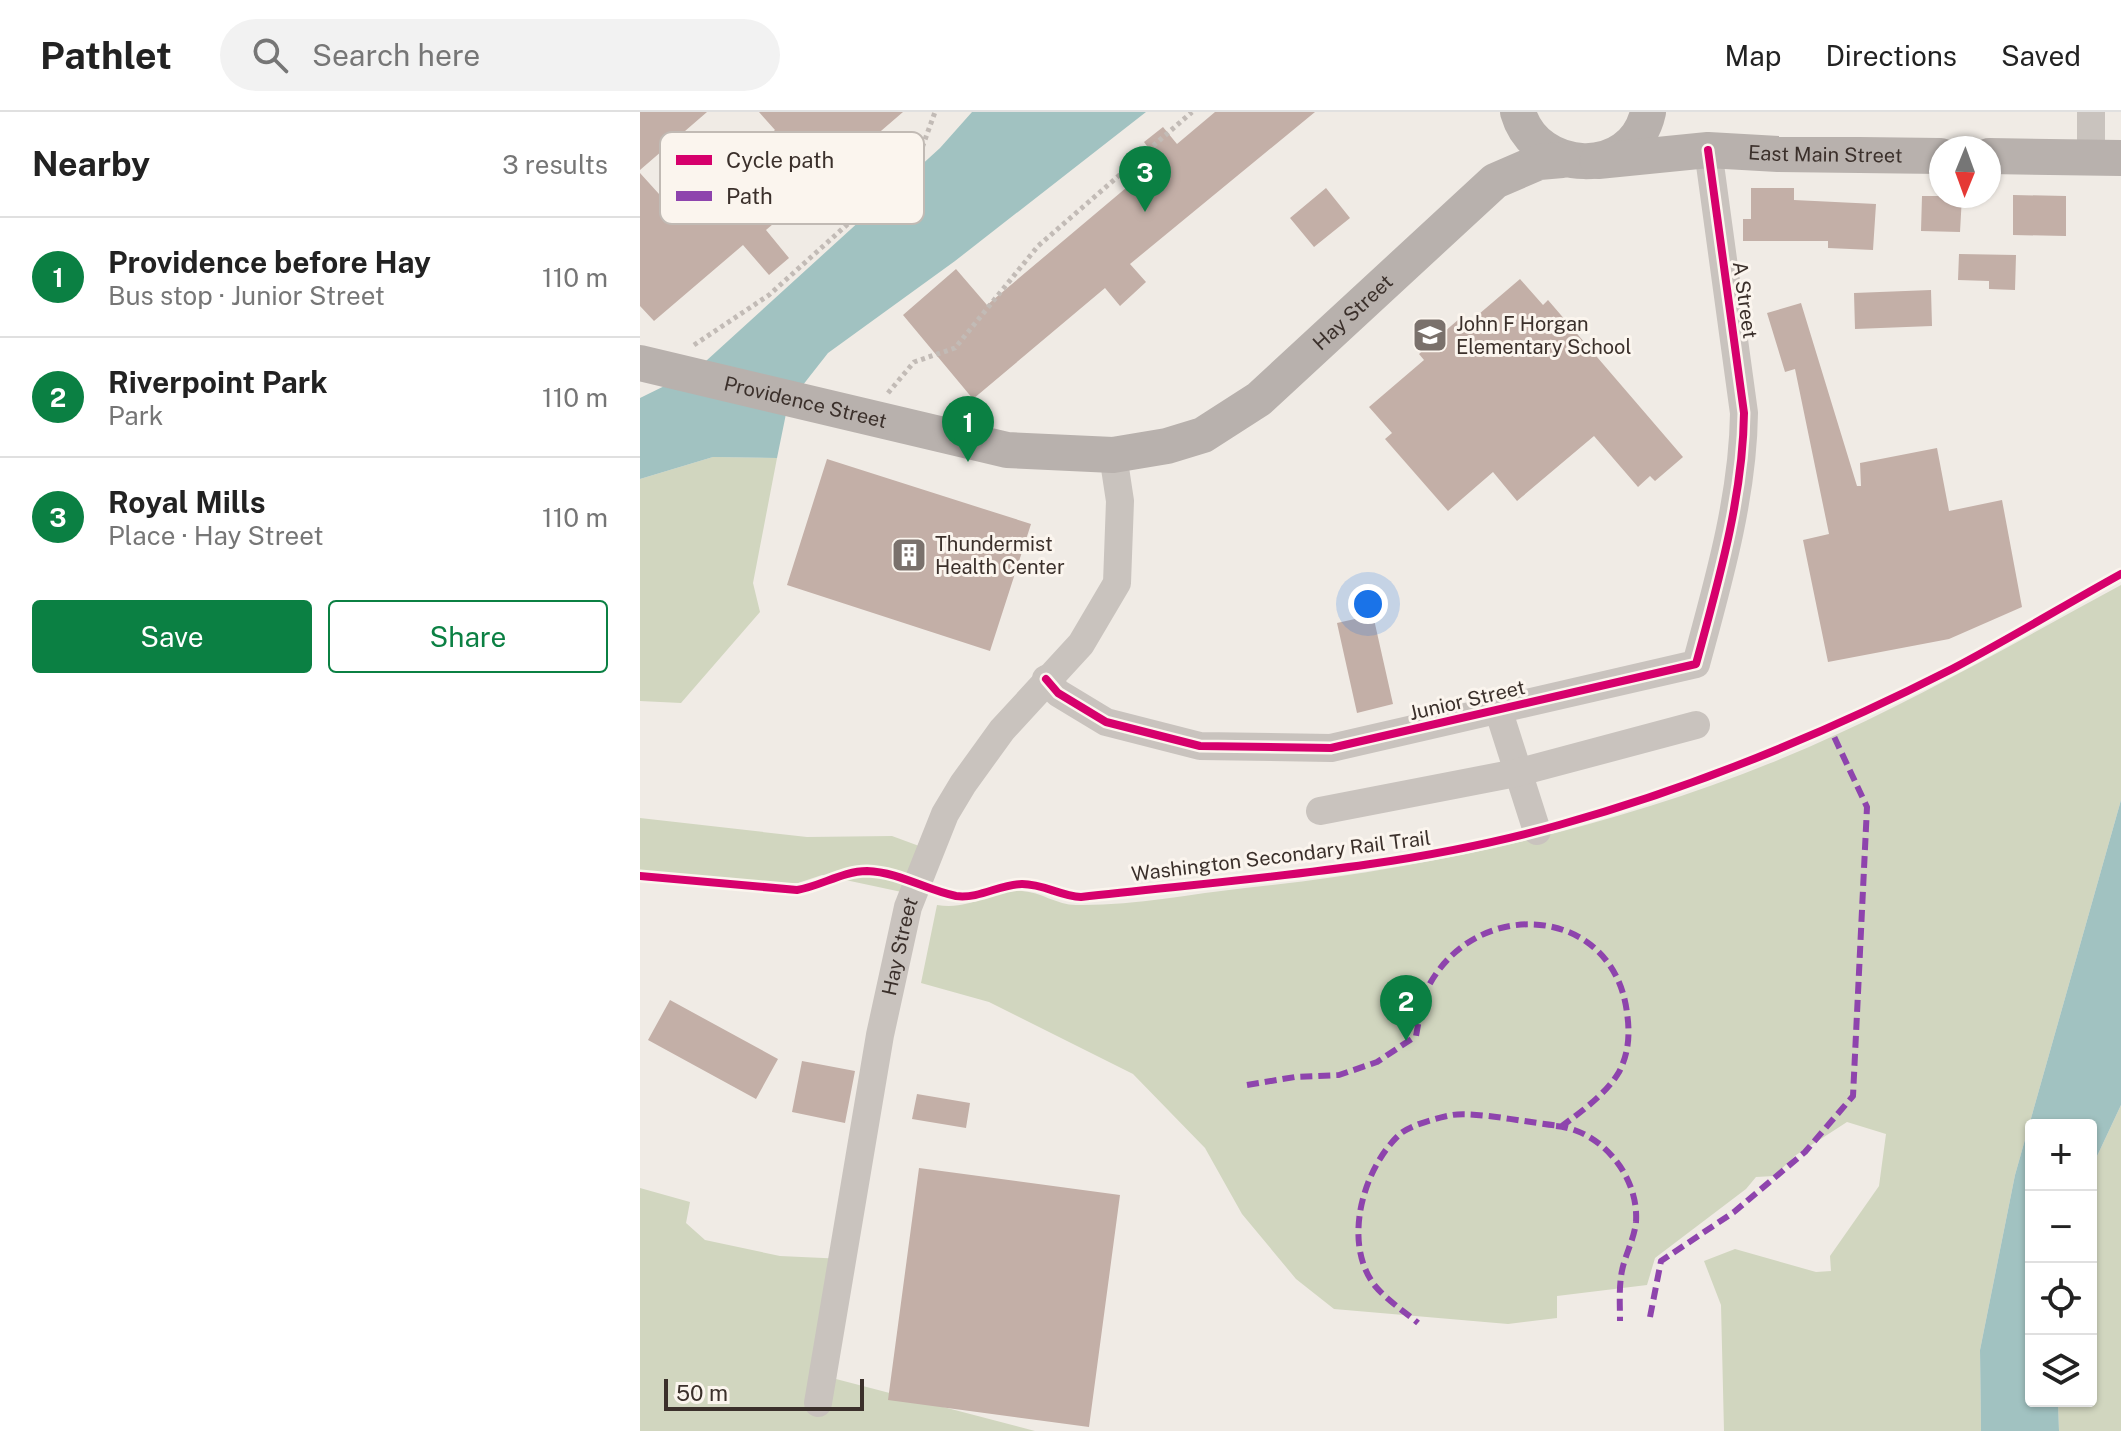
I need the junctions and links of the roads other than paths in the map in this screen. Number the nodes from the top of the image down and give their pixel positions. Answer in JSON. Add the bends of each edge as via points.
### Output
{"nodes":[{"id":1,"x":1516,"y":112,"type":"edge"},
{"id":2,"x":1648,"y":112,"type":"edge"},
{"id":3,"x":1662,"y":112,"type":"edge"},
{"id":4,"x":2091,"y":112,"type":"edge"},
{"id":5,"x":1708,"y":150,"type":"junction"},
{"id":6,"x":1929,"y":156,"type":"edge"},
{"id":7,"x":2001,"y":156,"type":"edge"},
{"id":8,"x":2106,"y":157,"type":"edge"},
{"id":9,"x":1580,"y":160,"type":"junction"},
{"id":10,"x":1495,"y":181,"type":"junction"},
{"id":11,"x":650,"y":366,"type":"edge"},
{"id":12,"x":1113,"y":455,"type":"junction"},
{"id":13,"x":1741,"y":455,"type":"joint"},
{"id":14,"x":1046,"y":679,"type":"junction"},
{"id":15,"x":1498,"y":709,"type":"junction"},
{"id":16,"x":1696,"y":725,"type":"dead end"},
{"id":17,"x":1516,"y":773,"type":"junction"},
{"id":18,"x":1320,"y":811,"type":"dead end"},
{"id":19,"x":1537,"y":831,"type":"dead end"},
{"id":20,"x":818,"y":1403,"type":"dead end"}],
"edges":[{"from":1,"to":9,"type":"main road","via":[[1531,139]]},
{"from":1,"to":10,"type":"main road"},
{"from":2,"to":9,"type":"main road","via":[[1636,137],[1619,153]]},
{"from":3,"to":5,"type":"main road","name":"East Main Street","via":[[1678,135]]},
{"from":4,"to":8,"type":"street"},
{"from":5,"to":6,"type":"main road","name":"East Main Street"},
{"from":5,"to":9,"type":"main road","name":"East Main Street"},
{"from":5,"to":13,"type":"street","name":"A Street","via":[[1744,413]]},
{"from":7,"to":8,"type":"main road"},
{"from":9,"to":10,"type":"main road","name":"Hay Street","via":[[1539,162]]},
{"from":10,"to":12,"type":"main road","name":"Hay Street","via":[[1271,388],[1203,435]]},
{"from":11,"to":12,"type":"main road","name":"Providence Street","via":[[1007,450]]},
{"from":12,"to":14,"type":"street","name":"Hay Street","via":[[1120,501],[1117,583],[1081,644]]},
{"from":13,"to":15,"type":"street","name":"Junior Street","via":[[1719,577],[1696,664]]},
{"from":14,"to":15,"type":"street","name":"Junior Street","via":[[1058,693],[1106,722],[1200,746],[1331,748]]},
{"from":14,"to":20,"type":"street","name":"Hay Street","via":[[957,794],[908,907],[872,1081]]},
{"from":15,"to":17,"type":"street"},
{"from":16,"to":17,"type":"street"},
{"from":17,"to":18,"type":"street"},
{"from":17,"to":19,"type":"street"}]}
